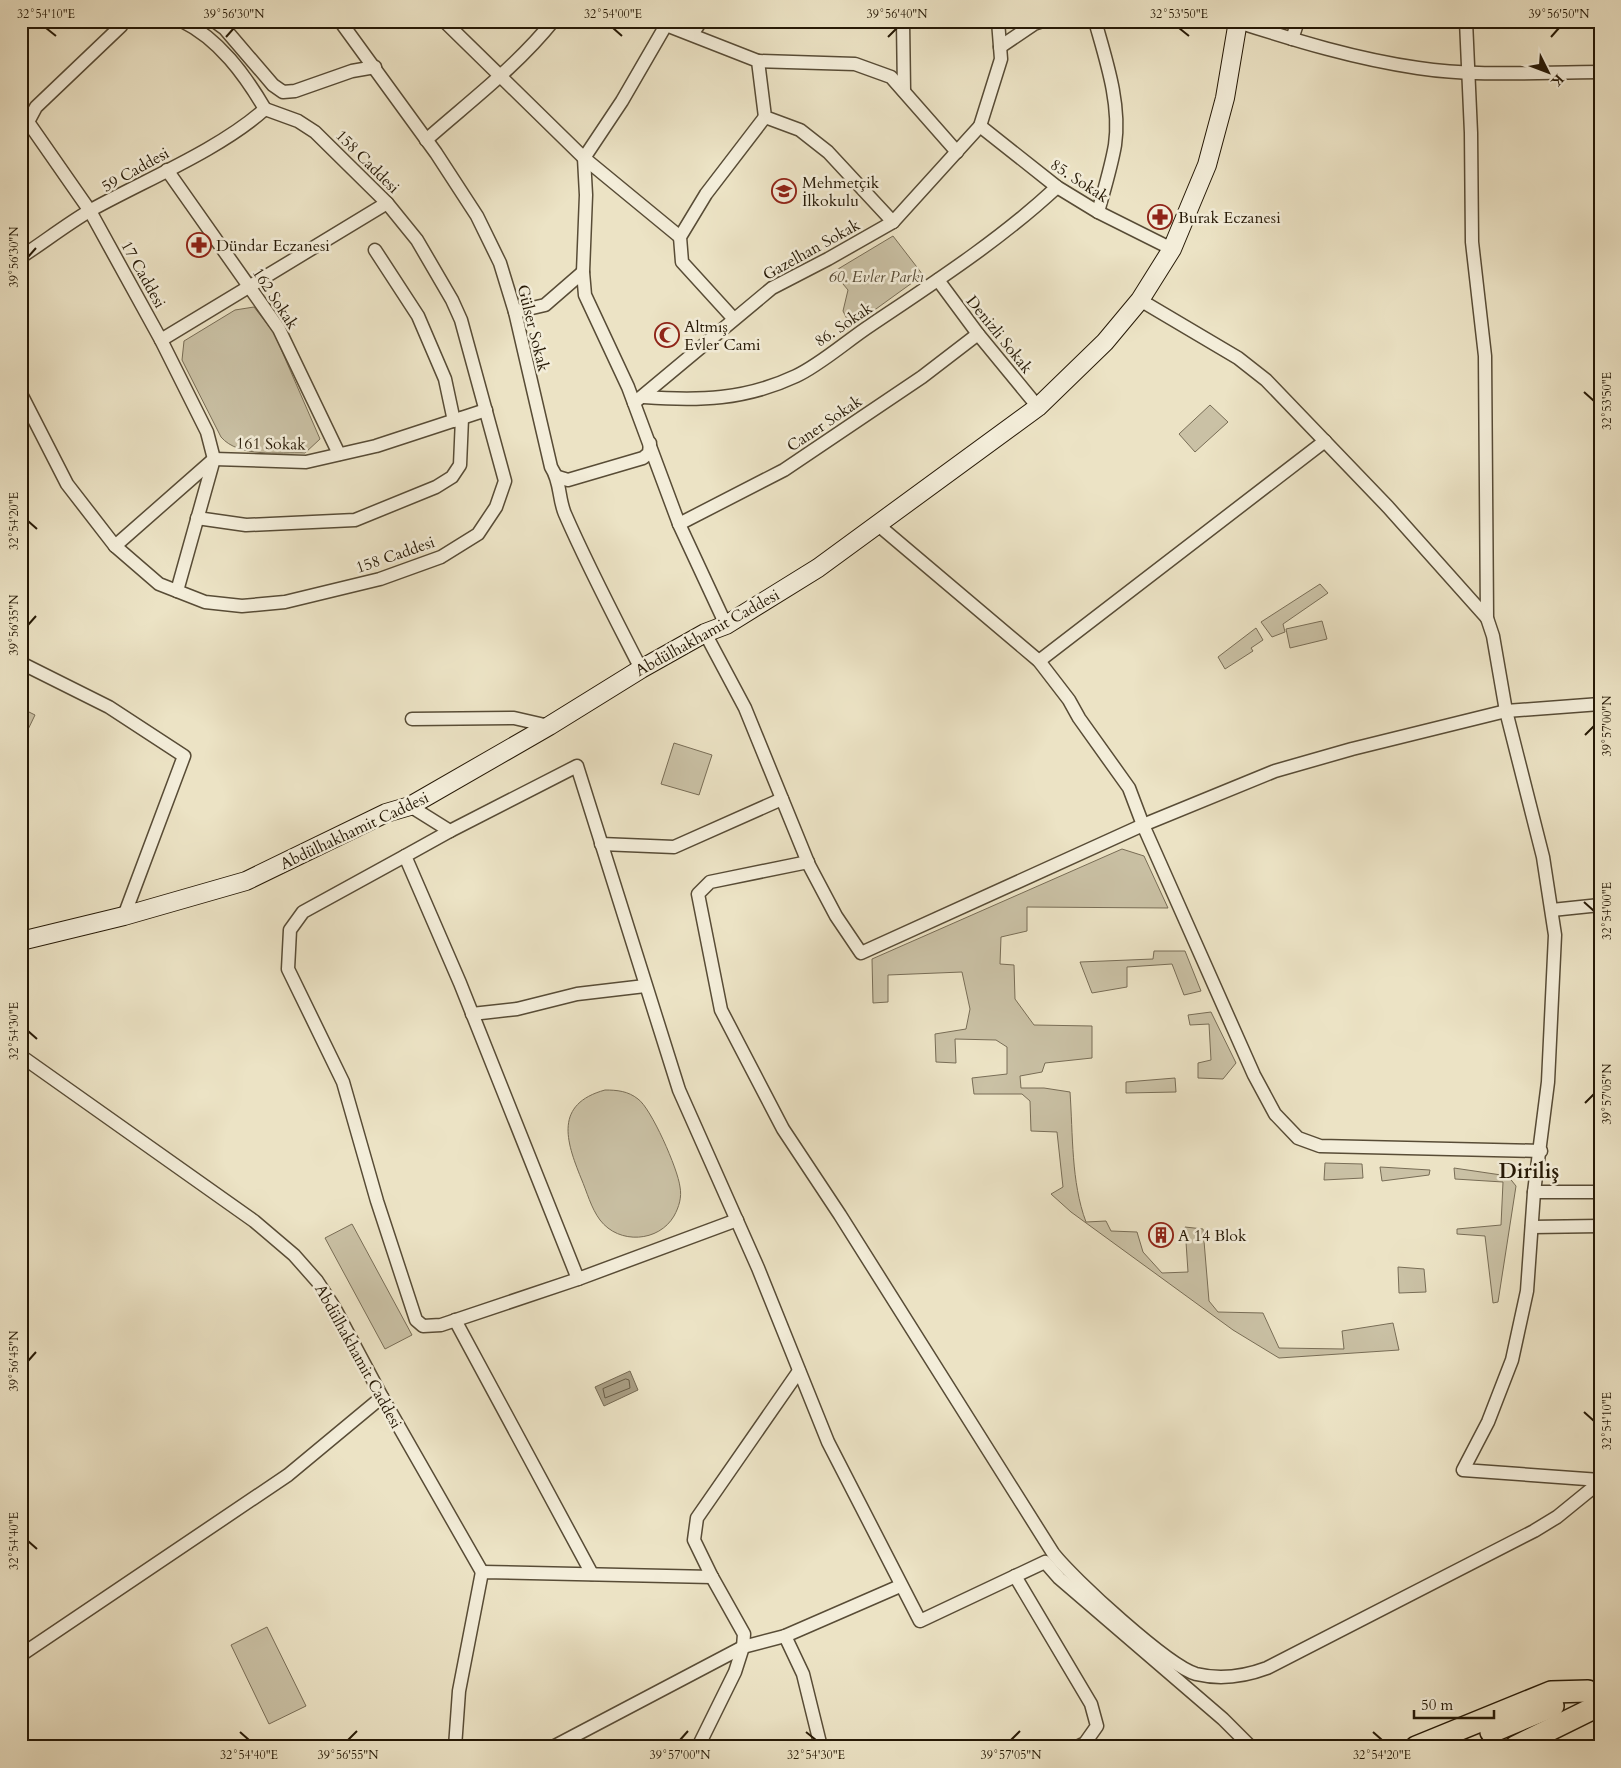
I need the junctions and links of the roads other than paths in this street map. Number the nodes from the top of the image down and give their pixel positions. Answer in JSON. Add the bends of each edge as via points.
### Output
{"nodes":[{"id":1,"x":122,"y":21,"type":"edge"},
{"id":2,"x":182,"y":21,"type":"edge"},
{"id":3,"x":214,"y":21,"type":"edge"},
{"id":4,"x":340,"y":21,"type":"edge"},
{"id":5,"x":444,"y":21,"type":"edge"},
{"id":6,"x":553,"y":21,"type":"edge"},
{"id":7,"x":701,"y":21,"type":"edge"},
{"id":8,"x":903,"y":21,"type":"edge"},
{"id":9,"x":998,"y":21,"type":"edge"},
{"id":10,"x":1043,"y":21,"type":"edge"},
{"id":11,"x":1095,"y":21,"type":"edge"},
{"id":12,"x":1298,"y":21,"type":"edge"},
{"id":13,"x":1466,"y":21,"type":"edge"},
{"id":14,"x":1238,"y":22,"type":"edge"},
{"id":15,"x":665,"y":23,"type":"edge"},
{"id":16,"x":692,"y":34,"type":"junction"},
{"id":17,"x":1292,"y":39,"type":"junction"},
{"id":18,"x":1000,"y":47,"type":"junction"},
{"id":19,"x":758,"y":61,"type":"junction"},
{"id":20,"x":375,"y":67,"type":"junction"},
{"id":21,"x":1468,"y":72,"type":"junction"},
{"id":22,"x":1600,"y":72,"type":"edge"},
{"id":23,"x":498,"y":77,"type":"junction"},
{"id":24,"x":904,"y":91,"type":"junction"},
{"id":25,"x":264,"y":109,"type":"junction"},
{"id":26,"x":765,"y":118,"type":"junction"},
{"id":27,"x":24,"y":121,"type":"edge"},
{"id":28,"x":980,"y":126,"type":"junction"},
{"id":29,"x":426,"y":140,"type":"junction"},
{"id":30,"x":957,"y":152,"type":"junction"},
{"id":31,"x":584,"y":158,"type":"junction"},
{"id":32,"x":167,"y":170,"type":"junction"},
{"id":33,"x":1057,"y":187,"type":"junction"},
{"id":34,"x":387,"y":204,"type":"junction"},
{"id":35,"x":90,"y":211,"type":"junction"},
{"id":36,"x":1098,"y":212,"type":"junction"},
{"id":37,"x":893,"y":222,"type":"junction"},
{"id":38,"x":680,"y":237,"type":"junction"},
{"id":39,"x":1172,"y":248,"type":"junction"},
{"id":40,"x":375,"y":250,"type":"dead end"},
{"id":41,"x":21,"y":257,"type":"edge"},
{"id":42,"x":583,"y":272,"type":"junction"},
{"id":43,"x":938,"y":280,"type":"junction"},
{"id":44,"x":250,"y":288,"type":"junction"},
{"id":45,"x":1140,"y":300,"type":"junction"},
{"id":46,"x":515,"y":312,"type":"junction"},
{"id":47,"x":733,"y":318,"type":"junction"},
{"id":48,"x":978,"y":334,"type":"junction"},
{"id":49,"x":161,"y":340,"type":"junction"},
{"id":50,"x":21,"y":394,"type":"edge"},
{"id":51,"x":639,"y":400,"type":"junction"},
{"id":52,"x":1038,"y":406,"type":"junction"},
{"id":53,"x":486,"y":410,"type":"junction"},
{"id":54,"x":458,"y":420,"type":"junction"},
{"id":55,"x":1325,"y":441,"type":"junction"},
{"id":56,"x":650,"y":443,"type":"junction"},
{"id":57,"x":338,"y":454,"type":"junction"},
{"id":58,"x":214,"y":459,"type":"junction"},
{"id":59,"x":558,"y":477,"type":"junction"},
{"id":60,"x":197,"y":518,"type":"junction"},
{"id":61,"x":679,"y":524,"type":"junction"},
{"id":62,"x":877,"y":524,"type":"junction"},
{"id":63,"x":115,"y":546,"type":"junction"},
{"id":64,"x":177,"y":591,"type":"junction"},
{"id":65,"x":1488,"y":618,"type":"junction"},
{"id":66,"x":726,"y":625,"type":"junction"},
{"id":67,"x":706,"y":633,"type":"junction"},
{"id":68,"x":1039,"y":661,"type":"junction"},
{"id":69,"x":21,"y":663,"type":"edge"},
{"id":70,"x":641,"y":669,"type":"junction"},
{"id":71,"x":1600,"y":704,"type":"edge"},
{"id":72,"x":1506,"y":710,"type":"junction"},
{"id":73,"x":412,"y":719,"type":"dead end"},
{"id":74,"x":549,"y":726,"type":"junction"},
{"id":75,"x":782,"y":799,"type":"junction"},
{"id":76,"x":410,"y":806,"type":"junction"},
{"id":77,"x":1143,"y":825,"type":"junction"},
{"id":78,"x":450,"y":831,"type":"junction"},
{"id":79,"x":601,"y":844,"type":"junction"},
{"id":80,"x":405,"y":856,"type":"junction"},
{"id":81,"x":808,"y":862,"type":"junction"},
{"id":82,"x":1600,"y":905,"type":"edge"},
{"id":83,"x":1552,"y":910,"type":"junction"},
{"id":84,"x":124,"y":916,"type":"junction"},
{"id":85,"x":21,"y":941,"type":"edge"},
{"id":86,"x":645,"y":986,"type":"junction"},
{"id":87,"x":472,"y":1014,"type":"junction"},
{"id":88,"x":21,"y":1056,"type":"edge"},
{"id":89,"x":1540,"y":1151,"type":"junction"},
{"id":90,"x":1534,"y":1192,"type":"junction"},
{"id":91,"x":1600,"y":1192,"type":"edge"},
{"id":92,"x":737,"y":1220,"type":"junction"},
{"id":93,"x":1600,"y":1226,"type":"edge"},
{"id":94,"x":1532,"y":1227,"type":"junction"},
{"id":95,"x":578,"y":1279,"type":"junction"},
{"id":96,"x":455,"y":1320,"type":"junction"},
{"id":97,"x":799,"y":1370,"type":"junction"},
{"id":98,"x":382,"y":1397,"type":"junction"},
{"id":99,"x":1600,"y":1481,"type":"edge"},
{"id":100,"x":482,"y":1572,"type":"junction"},
{"id":101,"x":592,"y":1574,"type":"junction"},
{"id":102,"x":1016,"y":1576,"type":"junction"},
{"id":103,"x":712,"y":1577,"type":"junction"},
{"id":104,"x":900,"y":1586,"type":"junction"},
{"id":105,"x":785,"y":1636,"type":"junction"},
{"id":106,"x":743,"y":1647,"type":"junction"},
{"id":107,"x":21,"y":1655,"type":"edge"},
{"id":108,"x":1596,"y":1694,"type":"edge"},
{"id":109,"x":455,"y":1747,"type":"edge"},
{"id":110,"x":553,"y":1747,"type":"edge"},
{"id":111,"x":698,"y":1747,"type":"edge"},
{"id":112,"x":821,"y":1747,"type":"edge"},
{"id":113,"x":1077,"y":1747,"type":"edge"},
{"id":114,"x":1251,"y":1747,"type":"edge"},
{"id":115,"x":1416,"y":1747,"type":"edge"},
{"id":116,"x":1454,"y":1747,"type":"edge"},
{"id":117,"x":1515,"y":1747,"type":"edge"}],
"edges":[{"from":1,"to":27,"type":"street","via":[[121,26]]},
{"from":2,"to":25,"type":"street","via":[[226,54]]},
{"from":3,"to":20,"type":"street","via":[[282,92],[295,92],[352,71]]},
{"from":4,"to":20,"type":"street","name":"Gülser Sokak"},
{"from":5,"to":23,"type":"street"},
{"from":6,"to":23,"type":"street"},
{"from":7,"to":16,"type":"street"},
{"from":8,"to":24,"type":"street"},
{"from":9,"to":18,"type":"street","name":"Gazelhan Sokak"},
{"from":10,"to":18,"type":"street"},
{"from":11,"to":36,"type":"street","via":[[1115,110],[1115,144]]},
{"from":12,"to":17,"type":"street"},
{"from":13,"to":21,"type":"street"},
{"from":14,"to":17,"type":"street"},
{"from":14,"to":39,"type":"main road","name":"Abdülhakhamit Caddesi","via":[[1226,98],[1207,165]]},
{"from":15,"to":16,"type":"street"},
{"from":15,"to":31,"type":"street","via":[[622,101]]},
{"from":16,"to":19,"type":"street"},
{"from":17,"to":21,"type":"street","via":[[1350,56],[1419,69]]},
{"from":18,"to":28,"type":"street","name":"Gazelhan Sokak","via":[[1001,59]]},
{"from":19,"to":24,"type":"street","via":[[855,64],[891,76]]},
{"from":19,"to":26,"type":"street"},
{"from":20,"to":29,"type":"street","name":"Gülser Sokak"},
{"from":21,"to":22,"type":"street"},
{"from":21,"to":65,"type":"street","via":[[1472,242],[1485,356]]},
{"from":23,"to":29,"type":"street"},
{"from":23,"to":31,"type":"street"},
{"from":24,"to":30,"type":"street"},
{"from":25,"to":32,"type":"street","name":"59 Caddesi"},
{"from":25,"to":34,"type":"street","name":"158 Caddesi","via":[[314,132]]},
{"from":26,"to":37,"type":"street","via":[[800,130],[828,152]]},
{"from":26,"to":38,"type":"street","via":[[706,194]]},
{"from":27,"to":35,"type":"street","name":"17 Caddesi"},
{"from":28,"to":30,"type":"street","name":"Gazelhan Sokak"},
{"from":28,"to":33,"type":"street","name":"85. Sokak"},
{"from":29,"to":46,"type":"street","name":"Gülser Sokak","via":[[477,216],[500,263]]},
{"from":30,"to":37,"type":"street","name":"Gazelhan Sokak"},
{"from":31,"to":38,"type":"street"},
{"from":31,"to":42,"type":"street"},
{"from":32,"to":35,"type":"street","name":"59 Caddesi"},
{"from":32,"to":44,"type":"street","name":"162 Sokak"},
{"from":33,"to":36,"type":"street","name":"85. Sokak"},
{"from":33,"to":43,"type":"street","name":"86. Sokak","via":[[1027,215]]},
{"from":34,"to":44,"type":"street"},
{"from":34,"to":53,"type":"street","name":"158 Caddesi","via":[[418,240],[458,310]]},
{"from":35,"to":41,"type":"street","name":"59 Caddesi"},
{"from":35,"to":49,"type":"street","name":"17 Caddesi"},
{"from":36,"to":39,"type":"street","name":"85. Sokak"},
{"from":37,"to":47,"type":"street","name":"Gazelhan Sokak","via":[[772,288]]},
{"from":38,"to":47,"type":"street","via":[[682,262]]},
{"from":39,"to":45,"type":"main road","name":"Abdülhakhamit Caddesi"},
{"from":40,"to":54,"type":"street","via":[[418,316]]},
{"from":42,"to":46,"type":"street","via":[[545,305]]},
{"from":42,"to":51,"type":"street","via":[[585,295]]},
{"from":43,"to":48,"type":"street","name":"Denizli Sokak"},
{"from":43,"to":51,"type":"street","name":"86. Sokak","via":[[797,376],[717,399]]},
{"from":44,"to":49,"type":"street"},
{"from":44,"to":57,"type":"street","name":"162 Sokak","via":[[279,329]]},
{"from":45,"to":52,"type":"main road","name":"Abdülhakhamit Caddesi","via":[[1105,342]]},
{"from":45,"to":55,"type":"street","via":[[1238,358],[1266,380]]},
{"from":46,"to":59,"type":"street","name":"Gülser Sokak","via":[[551,467]]},
{"from":47,"to":51,"type":"street","name":"Gazelhan Sokak"},
{"from":48,"to":52,"type":"street","name":"Denizli Sokak"},
{"from":48,"to":61,"type":"street","name":"Caner Sokak","via":[[922,377],[784,470]]},
{"from":49,"to":58,"type":"street","name":"17 Caddesi","via":[[207,432]]},
{"from":50,"to":63,"type":"street","name":"158 Caddesi","via":[[67,484]]},
{"from":51,"to":56,"type":"street"},
{"from":52,"to":62,"type":"main road","name":"Abdülhakhamit Caddesi"},
{"from":53,"to":54,"type":"street","name":"161 Sokak"},
{"from":53,"to":64,"type":"street","name":"158 Caddesi","via":[[505,481],[496,508],[478,534],[441,557],[380,579],[285,602],[242,606],[206,602]]},
{"from":54,"to":57,"type":"street","name":"161 Sokak","via":[[376,446]]},
{"from":54,"to":60,"type":"street","via":[[460,465],[452,476],[436,487],[355,520],[246,525]]},
{"from":55,"to":65,"type":"street"},
{"from":55,"to":68,"type":"street"},
{"from":56,"to":59,"type":"street","via":[[649,453],[643,458],[568,480]]},
{"from":56,"to":61,"type":"street"},
{"from":57,"to":58,"type":"street","name":"161 Sokak","via":[[306,462]]},
{"from":58,"to":60,"type":"street","name":"161 Sokak"},
{"from":58,"to":63,"type":"street"},
{"from":59,"to":70,"type":"street","name":"Gülser Sokak","via":[[564,511]]},
{"from":60,"to":64,"type":"street","name":"161 Sokak"},
{"from":61,"to":66,"type":"street"},
{"from":62,"to":66,"type":"main road","name":"Abdülhakhamit Caddesi","via":[[818,568]]},
{"from":62,"to":68,"type":"street"},
{"from":63,"to":64,"type":"street","name":"158 Caddesi","via":[[159,584]]},
{"from":65,"to":72,"type":"street"},
{"from":66,"to":67,"type":"main road","name":"Abdülhakhamit Caddesi"},
{"from":67,"to":70,"type":"main road","name":"Abdülhakhamit Caddesi"},
{"from":67,"to":75,"type":"street","via":[[744,708]]},
{"from":68,"to":77,"type":"street","via":[[1129,788]]},
{"from":69,"to":84,"type":"street","via":[[109,707],[184,756]]},
{"from":70,"to":74,"type":"main road","name":"Abdülhakhamit Caddesi"},
{"from":71,"to":72,"type":"street"},
{"from":72,"to":77,"type":"street","via":[[1275,771]]},
{"from":72,"to":83,"type":"street","via":[[1543,857]]},
{"from":73,"to":74,"type":"street","via":[[514,718]]},
{"from":74,"to":76,"type":"main road","name":"Abdülhakhamit Caddesi"},
{"from":75,"to":79,"type":"street","via":[[674,847]]},
{"from":75,"to":81,"type":"street"},
{"from":76,"to":78,"type":"street"},
{"from":76,"to":84,"type":"main road","name":"Abdülhakhamit Caddesi","via":[[386,813],[246,881]]},
{"from":77,"to":81,"type":"street","via":[[861,953],[836,916]]},
{"from":77,"to":89,"type":"street","via":[[1254,1075],[1275,1114],[1298,1138],[1320,1146]]},
{"from":78,"to":79,"type":"street","via":[[577,766]]},
{"from":78,"to":80,"type":"street"},
{"from":79,"to":86,"type":"street"},
{"from":80,"to":87,"type":"street"},
{"from":80,"to":96,"type":"street","via":[[303,912],[290,930],[288,969],[342,1082],[416,1320],[423,1326]]},
{"from":81,"to":99,"type":"street","via":[[710,882],[698,894],[721,1010],[783,1129],[1053,1553],[1068,1572],[1167,1659],[1194,1673],[1210,1676],[1233,1678],[1267,1668],[1534,1531]]},
{"from":82,"to":83,"type":"street"},
{"from":83,"to":89,"type":"street","via":[[1555,935],[1548,1082]]},
{"from":84,"to":85,"type":"main road","name":"Abdülhakhamit Caddesi"},
{"from":86,"to":87,"type":"street","via":[[577,994],[517,1009]]},
{"from":86,"to":92,"type":"street","via":[[680,1090]]},
{"from":87,"to":95,"type":"street"},
{"from":88,"to":98,"type":"street","name":"Abdülhakhamit Caddesi","via":[[254,1221],[294,1255],[334,1307]]},
{"from":89,"to":90,"type":"street"},
{"from":90,"to":91,"type":"street"},
{"from":90,"to":94,"type":"street"},
{"from":92,"to":95,"type":"street"},
{"from":92,"to":97,"type":"street"},
{"from":93,"to":94,"type":"street"},
{"from":94,"to":99,"type":"street","via":[[1527,1291],[1512,1360],[1488,1422],[1463,1470]]},
{"from":95,"to":96,"type":"street"},
{"from":96,"to":101,"type":"street"},
{"from":97,"to":103,"type":"street","via":[[697,1518],[694,1540]]},
{"from":97,"to":104,"type":"street","via":[[828,1442]]},
{"from":98,"to":100,"type":"street","name":"Abdülhakhamit Caddesi"},
{"from":98,"to":107,"type":"street","via":[[288,1475]]},
{"from":100,"to":101,"type":"street"},
{"from":100,"to":109,"type":"street","via":[[458,1690]]},
{"from":101,"to":103,"type":"street"},
{"from":102,"to":104,"type":"street","via":[[920,1622]]},
{"from":102,"to":113,"type":"street","via":[[1092,1704],[1097,1726],[1085,1743]]},
{"from":102,"to":114,"type":"street","via":[[1045,1562],[1059,1578],[1209,1706]]},
{"from":103,"to":106,"type":"street","via":[[744,1634]]},
{"from":104,"to":105,"type":"street"},
{"from":105,"to":106,"type":"street"},
{"from":105,"to":112,"type":"street","via":[[803,1674]]},
{"from":106,"to":110,"type":"street"},
{"from":106,"to":111,"type":"street","via":[[735,1672]]},
{"from":108,"to":115,"type":"highway","via":[[1552,1692]]},
{"from":108,"to":116,"type":"highway"},
{"from":108,"to":117,"type":"highway"}]}
